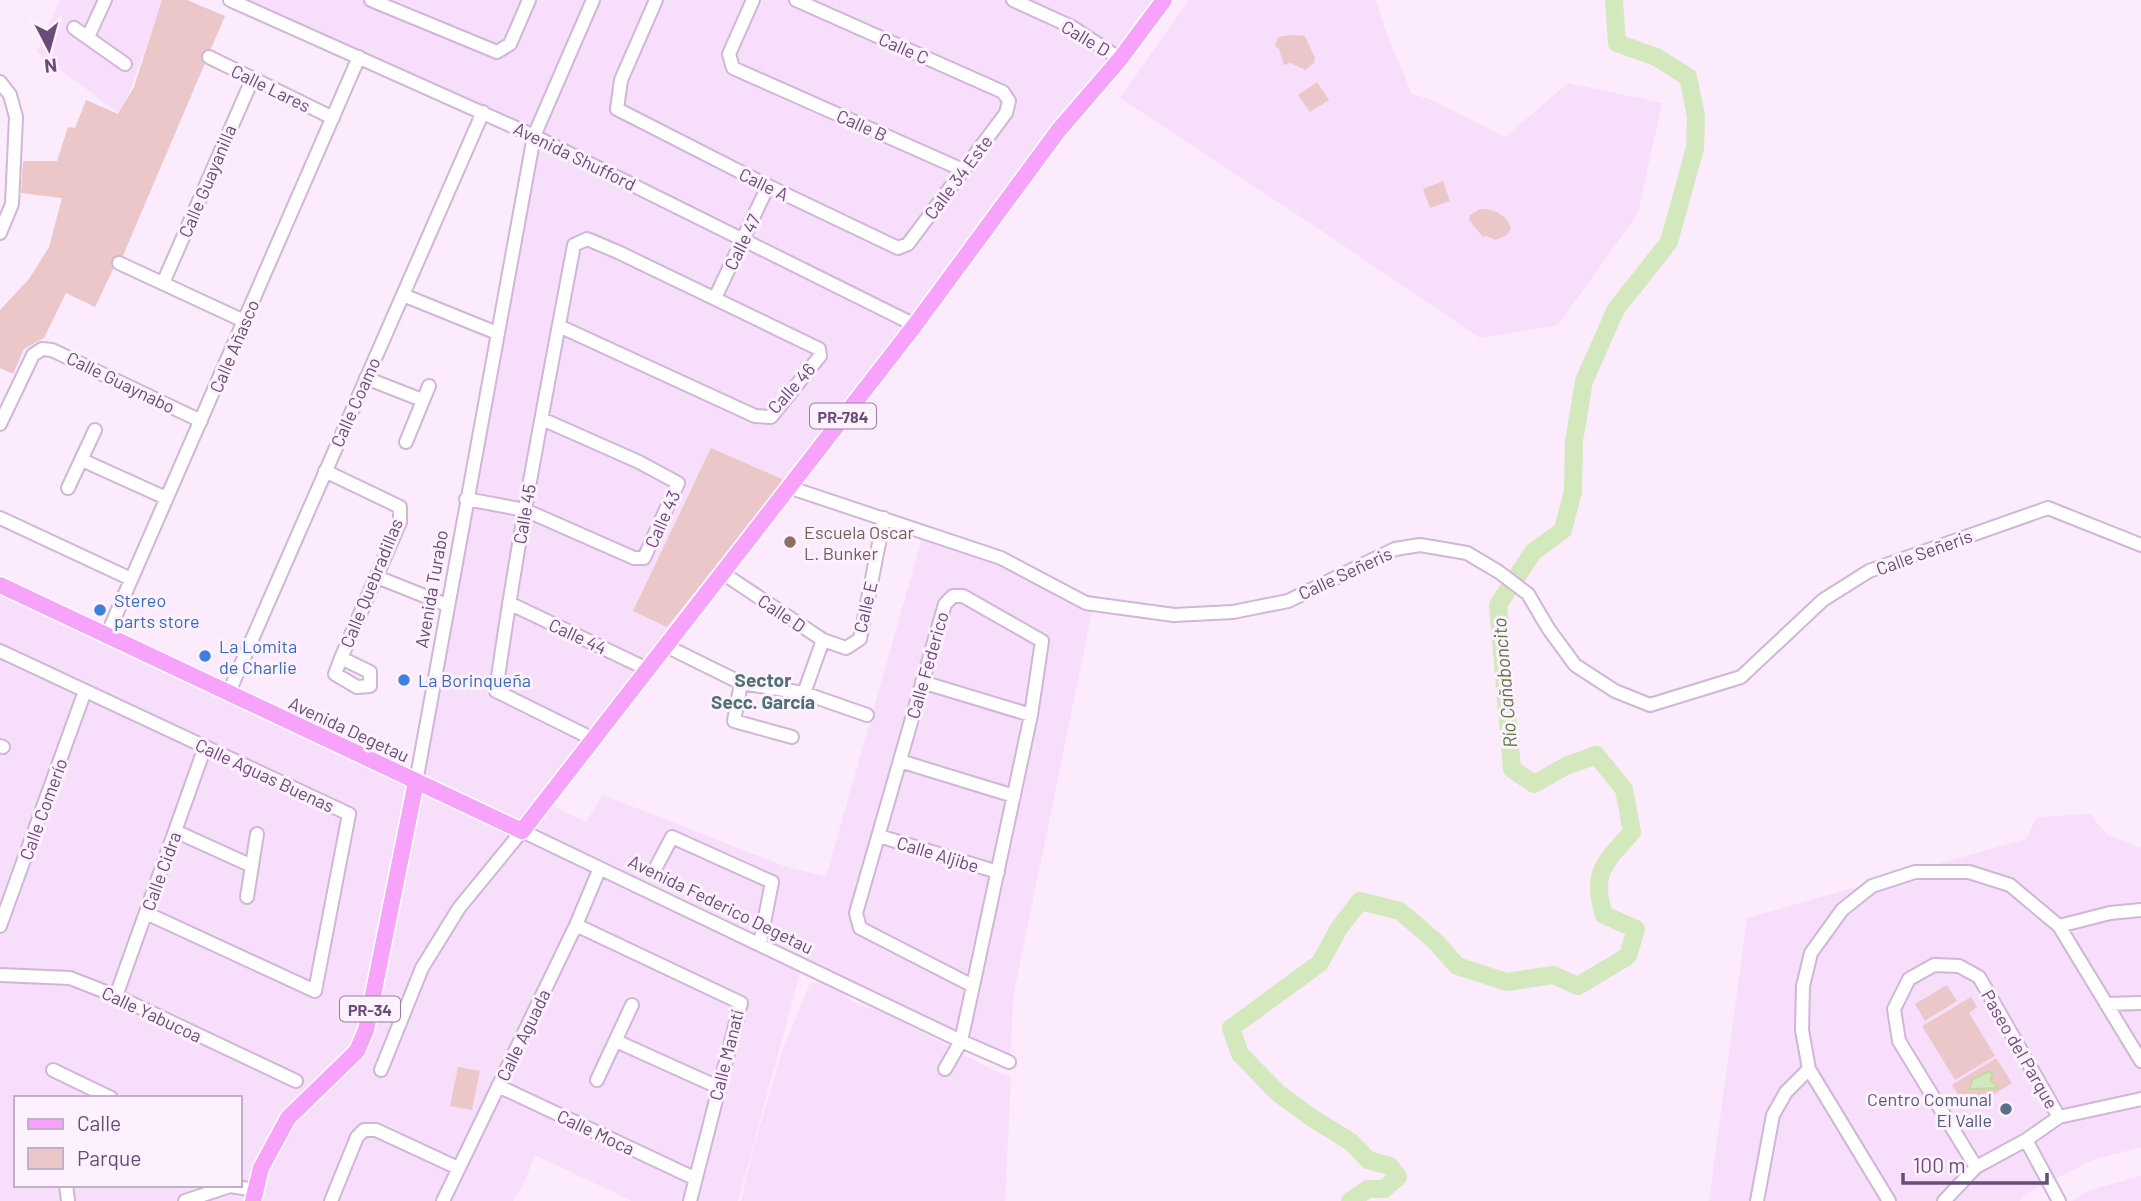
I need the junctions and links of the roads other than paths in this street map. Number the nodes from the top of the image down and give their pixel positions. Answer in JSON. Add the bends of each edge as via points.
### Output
{"nodes":[{"id":1,"x":105,"y":0,"type":"edge"},
{"id":2,"x":230,"y":0,"type":"edge"},
{"id":3,"x":371,"y":0,"type":"edge"},
{"id":4,"x":529,"y":0,"type":"edge"},
{"id":5,"x":593,"y":0,"type":"edge"},
{"id":6,"x":656,"y":0,"type":"edge"},
{"id":7,"x":753,"y":0,"type":"edge"},
{"id":8,"x":796,"y":0,"type":"edge"},
{"id":9,"x":1013,"y":0,"type":"edge"},
{"id":10,"x":1164,"y":0,"type":"edge"},
{"id":11,"x":386,"y":3,"type":"edge"},
{"id":12,"x":1030,"y":3,"type":"edge"},
{"id":13,"x":74,"y":29,"type":"dead end"},
{"id":14,"x":88,"y":37,"type":"junction"},
{"id":15,"x":209,"y":57,"type":"dead end"},
{"id":16,"x":359,"y":57,"type":"junction"},
{"id":17,"x":1120,"y":59,"type":"junction"},
{"id":18,"x":125,"y":64,"type":"dead end"},
{"id":19,"x":252,"y":79,"type":"junction"},
{"id":20,"x":0,"y":82,"type":"edge"},
{"id":21,"x":1009,"y":101,"type":"joint"},
{"id":22,"x":483,"y":112,"type":"junction"},
{"id":23,"x":333,"y":118,"type":"junction"},
{"id":24,"x":534,"y":136,"type":"junction"},
{"id":25,"x":963,"y":170,"type":"junction"},
{"id":26,"x":768,"y":186,"type":"junction"},
{"id":27,"x":0,"y":233,"type":"edge"},
{"id":28,"x":587,"y":239,"type":"joint"},
{"id":29,"x":744,"y":239,"type":"junction"},
{"id":30,"x":898,"y":247,"type":"joint"},
{"id":31,"x":119,"y":263,"type":"dead end"},
{"id":32,"x":163,"y":283,"type":"junction"},
{"id":33,"x":403,"y":295,"type":"junction"},
{"id":34,"x":715,"y":298,"type":"junction"},
{"id":35,"x":244,"y":321,"type":"junction"},
{"id":36,"x":915,"y":325,"type":"junction"},
{"id":37,"x":559,"y":326,"type":"junction"},
{"id":38,"x":497,"y":333,"type":"junction"},
{"id":39,"x":366,"y":378,"type":"junction"},
{"id":40,"x":429,"y":386,"type":"dead end"},
{"id":41,"x":422,"y":401,"type":"junction"},
{"id":42,"x":542,"y":419,"type":"junction"},
{"id":43,"x":201,"y":421,"type":"junction"},
{"id":44,"x":0,"y":424,"type":"edge"},
{"id":45,"x":95,"y":430,"type":"dead end"},
{"id":46,"x":406,"y":442,"type":"dead end"},
{"id":47,"x":82,"y":460,"type":"junction"},
{"id":48,"x":325,"y":471,"type":"junction"},
{"id":49,"x":788,"y":487,"type":"junction"},
{"id":50,"x":68,"y":488,"type":"dead end"},
{"id":51,"x":166,"y":498,"type":"junction"},
{"id":52,"x":467,"y":499,"type":"junction"},
{"id":53,"x":525,"y":510,"type":"junction"},
{"id":54,"x":0,"y":518,"type":"edge"},
{"id":55,"x":884,"y":518,"type":"junction"},
{"id":56,"x":2141,"y":545,"type":"edge"},
{"id":57,"x":721,"y":572,"type":"junction"},
{"id":58,"x":377,"y":577,"type":"junction"},
{"id":59,"x":131,"y":579,"type":"junction"},
{"id":60,"x":0,"y":585,"type":"edge"},
{"id":61,"x":509,"y":603,"type":"junction"},
{"id":62,"x":447,"y":605,"type":"junction"},
{"id":63,"x":107,"y":635,"type":"junction"},
{"id":64,"x":823,"y":640,"type":"junction"},
{"id":65,"x":664,"y":645,"type":"junction"},
{"id":66,"x":846,"y":648,"type":"joint"},
{"id":67,"x":0,"y":651,"type":"edge"},
{"id":68,"x":341,"y":658,"type":"dead end"},
{"id":69,"x":647,"y":669,"type":"junction"},
{"id":70,"x":922,"y":682,"type":"junction"},
{"id":71,"x":741,"y":683,"type":"junction"},
{"id":72,"x":85,"y":691,"type":"junction"},
{"id":73,"x":229,"y":692,"type":"junction"},
{"id":74,"x":804,"y":693,"type":"junction"},
{"id":75,"x":867,"y":715,"type":"dead end"},
{"id":76,"x":1031,"y":715,"type":"junction"},
{"id":77,"x":792,"y":737,"type":"dead end"},
{"id":78,"x":593,"y":739,"type":"junction"},
{"id":79,"x":205,"y":747,"type":"junction"},
{"id":80,"x":900,"y":761,"type":"junction"},
{"id":81,"x":416,"y":782,"type":"junction"},
{"id":82,"x":1014,"y":796,"type":"junction"},
{"id":83,"x":175,"y":831,"type":"junction"},
{"id":84,"x":522,"y":831,"type":"junction"},
{"id":85,"x":257,"y":834,"type":"dead end"},
{"id":86,"x":879,"y":836,"type":"junction"},
{"id":87,"x":252,"y":866,"type":"junction"},
{"id":88,"x":600,"y":868,"type":"junction"},
{"id":89,"x":654,"y":871,"type":"dead end"},
{"id":90,"x":998,"y":872,"type":"junction"},
{"id":91,"x":247,"y":897,"type":"dead end"},
{"id":92,"x":2141,"y":910,"type":"edge"},
{"id":93,"x":146,"y":913,"type":"junction"},
{"id":94,"x":576,"y":925,"type":"junction"},
{"id":95,"x":0,"y":926,"type":"edge"},
{"id":96,"x":2059,"y":926,"type":"junction"},
{"id":97,"x":760,"y":943,"type":"junction"},
{"id":98,"x":0,"y":975,"type":"edge"},
{"id":99,"x":973,"y":986,"type":"junction"},
{"id":100,"x":116,"y":996,"type":"junction"},
{"id":101,"x":2141,"y":1003,"type":"edge"},
{"id":102,"x":2106,"y":1004,"type":"junction"},
{"id":103,"x":632,"y":1005,"type":"dead end"},
{"id":104,"x":616,"y":1041,"type":"junction"},
{"id":105,"x":961,"y":1041,"type":"junction"},
{"id":106,"x":2141,"y":1060,"type":"edge"},
{"id":107,"x":1009,"y":1062,"type":"dead end"},
{"id":108,"x":945,"y":1069,"type":"dead end"},
{"id":109,"x":1809,"y":1069,"type":"junction"},
{"id":110,"x":53,"y":1070,"type":"dead end"},
{"id":111,"x":382,"y":1070,"type":"dead end"},
{"id":112,"x":597,"y":1080,"type":"dead end"},
{"id":113,"x":296,"y":1081,"type":"dead end"},
{"id":114,"x":498,"y":1086,"type":"junction"},
{"id":115,"x":718,"y":1087,"type":"junction"},
{"id":116,"x":87,"y":1092,"type":"edge"},
{"id":117,"x":2141,"y":1099,"type":"edge"},
{"id":118,"x":2059,"y":1117,"type":"junction"},
{"id":119,"x":2026,"y":1140,"type":"junction"},
{"id":120,"x":1976,"y":1167,"type":"junction"},
{"id":121,"x":458,"y":1168,"type":"junction"},
{"id":122,"x":694,"y":1178,"type":"junction"},
{"id":123,"x":227,"y":1187,"type":"edge"},
{"id":124,"x":233,"y":1187,"type":"edge"},
{"id":125,"x":255,"y":1195,"type":"edge"},
{"id":126,"x":2056,"y":1200,"type":"edge"},
{"id":127,"x":185,"y":1201,"type":"edge"},
{"id":128,"x":331,"y":1201,"type":"edge"},
{"id":129,"x":443,"y":1201,"type":"edge"},
{"id":130,"x":690,"y":1201,"type":"edge"},
{"id":131,"x":1757,"y":1201,"type":"edge"},
{"id":132,"x":1889,"y":1201,"type":"edge"},
{"id":133,"x":1944,"y":1201,"type":"edge"}],
"edges":[{"from":1,"to":14,"type":"street"},
{"from":2,"to":16,"type":"street","name":"Avenida Shufford"},
{"from":3,"to":11,"type":"street"},
{"from":4,"to":11,"type":"street","via":[[510,44],[497,52]]},
{"from":5,"to":24,"type":"street","name":"Avenida Turabo"},
{"from":6,"to":26,"type":"street","name":"Calle A","via":[[621,80],[617,109]]},
{"from":7,"to":25,"type":"street","name":"Calle B","via":[[729,54],[733,68]]},
{"from":8,"to":21,"type":"street","name":"Calle C","via":[[1003,92]]},
{"from":9,"to":12,"type":"street","name":"Calle D"},
{"from":10,"to":17,"type":"main road","name":"PR-784","number":"PR-784"},
{"from":12,"to":17,"type":"street","name":"Calle D"},
{"from":13,"to":14,"type":"street"},
{"from":14,"to":18,"type":"street"},
{"from":15,"to":19,"type":"street","name":"Calle Lares"},
{"from":16,"to":22,"type":"street","name":"Avenida Shufford"},
{"from":16,"to":23,"type":"street","name":"Calle Añasco"},
{"from":17,"to":36,"type":"main road","name":"PR-784","number":"PR-784","via":[[1058,131]]},
{"from":19,"to":23,"type":"street","name":"Calle Lares"},
{"from":19,"to":32,"type":"street","name":"Calle Guayanilla"},
{"from":20,"to":27,"type":"street","via":[[10,95],[16,117],[12,204]]},
{"from":21,"to":25,"type":"street","name":"Calle 34 Este","via":[[1006,113]]},
{"from":22,"to":24,"type":"street","name":"Avenida Shufford"},
{"from":22,"to":33,"type":"street","name":"Calle Coamo"},
{"from":23,"to":35,"type":"street","name":"Calle Añasco"},
{"from":24,"to":29,"type":"street","name":"Avenida Shufford"},
{"from":24,"to":38,"type":"street","name":"Avenida Turabo"},
{"from":25,"to":30,"type":"street","name":"Calle 34 Este","via":[[908,244]]},
{"from":26,"to":29,"type":"street","name":"Calle 47"},
{"from":26,"to":30,"type":"street","name":"Calle A"},
{"from":28,"to":34,"type":"street","name":"Calle 46"},
{"from":28,"to":37,"type":"street","name":"Calle 45","via":[[574,245]]},
{"from":29,"to":34,"type":"street","name":"Calle 47"},
{"from":29,"to":36,"type":"street","name":"Avenida Shufford"},
{"from":31,"to":32,"type":"street"},
{"from":32,"to":35,"type":"street"},
{"from":33,"to":38,"type":"street"},
{"from":33,"to":39,"type":"street","name":"Calle Coamo"},
{"from":34,"to":37,"type":"street","name":"Calle 46","via":[[819,349],[820,356],[771,417],[755,416]]},
{"from":35,"to":43,"type":"street","name":"Calle Añasco"},
{"from":36,"to":49,"type":"main road","name":"PR-784","number":"PR-784"},
{"from":37,"to":42,"type":"street","name":"Calle 45"},
{"from":38,"to":52,"type":"street","name":"Avenida Turabo"},
{"from":39,"to":41,"type":"street"},
{"from":39,"to":48,"type":"street","name":"Calle Coamo"},
{"from":40,"to":41,"type":"street"},
{"from":41,"to":46,"type":"street"},
{"from":42,"to":53,"type":"street","name":"Calle 45"},
{"from":42,"to":53,"type":"street","name":"Calle 43","via":[[678,483],[644,558],[634,558]]},
{"from":43,"to":44,"type":"street","name":"Calle Guaynabo","via":[[42,349],[33,355]]},
{"from":43,"to":51,"type":"street","name":"Calle Añasco"},
{"from":45,"to":47,"type":"street"},
{"from":47,"to":50,"type":"street"},
{"from":47,"to":51,"type":"street"},
{"from":48,"to":58,"type":"street","name":"Calle Quebradillas","via":[[400,507],[400,522]]},
{"from":48,"to":73,"type":"street","name":"Calle Coamo"},
{"from":49,"to":55,"type":"street","name":"Calle Señeris"},
{"from":49,"to":57,"type":"main road","name":"PR-784","number":"PR-784"},
{"from":51,"to":59,"type":"street","name":"Calle Añasco"},
{"from":52,"to":53,"type":"street","name":"Calle 43"},
{"from":52,"to":62,"type":"street","name":"Avenida Turabo"},
{"from":53,"to":61,"type":"street","name":"Calle 45"},
{"from":54,"to":59,"type":"street"},
{"from":55,"to":56,"type":"street","name":"Calle Señeris","via":[[1001,558],[1086,603],[1174,615],[1233,612],[1288,601],[1395,549],[1420,545],[1467,553],[1528,594],[1575,665],[1615,691],[1650,705],[1741,677],[1823,600],[1869,571],[2048,508]]},
{"from":55,"to":66,"type":"street","name":"Calle E","via":[[860,639]]},
{"from":57,"to":64,"type":"street","name":"Calle D"},
{"from":57,"to":65,"type":"main road","name":"PR-784","number":"PR-784"},
{"from":58,"to":62,"type":"street"},
{"from":58,"to":68,"type":"street","name":"Calle Quebradillas"},
{"from":59,"to":63,"type":"street","name":"Calle Añasco"},
{"from":60,"to":63,"type":"main road","name":"Avenida Degetau"},
{"from":61,"to":69,"type":"street","name":"Calle 44"},
{"from":61,"to":78,"type":"street","name":"Calle 45","via":[[496,691]]},
{"from":62,"to":81,"type":"street","name":"Avenida Turabo"},
{"from":63,"to":73,"type":"main road","name":"Avenida Degetau"},
{"from":64,"to":66,"type":"street","name":"Calle D"},
{"from":64,"to":74,"type":"street"},
{"from":65,"to":69,"type":"main road","name":"PR-784","number":"PR-784"},
{"from":65,"to":71,"type":"street"},
{"from":67,"to":72,"type":"street","name":"Calle Aguas Buenas"},
{"from":69,"to":78,"type":"main road","name":"PR-784","number":"PR-784"},
{"from":70,"to":76,"type":"street"},
{"from":70,"to":76,"type":"street","name":"Calle Federico","via":[[945,604],[953,596],[963,596],[1042,641]]},
{"from":70,"to":80,"type":"street","name":"Calle Federico"},
{"from":71,"to":74,"type":"street"},
{"from":71,"to":77,"type":"street","via":[[734,721]]},
{"from":72,"to":79,"type":"street","name":"Calle Aguas Buenas"},
{"from":72,"to":95,"type":"street","name":"Calle Comerío"},
{"from":73,"to":81,"type":"main road","name":"Avenida Degetau"},
{"from":74,"to":75,"type":"street"},
{"from":76,"to":82,"type":"street","name":"Calle Federico"},
{"from":78,"to":84,"type":"main road","name":"PR-784","number":"PR-784"},
{"from":79,"to":83,"type":"street","name":"Calle Cidra"},
{"from":79,"to":93,"type":"street","name":"Calle Aguas Buenas","via":[[349,814],[315,991]]},
{"from":80,"to":82,"type":"street"},
{"from":80,"to":86,"type":"street","name":"Calle Federico"},
{"from":81,"to":84,"type":"main road","name":"Avenida Federico Degetau"},
{"from":81,"to":125,"type":"main road","name":"Avenida Turabo","number":"PR-34","via":[[366,1030],[357,1051],[288,1118],[261,1168]]},
{"from":82,"to":90,"type":"street","name":"Calle Federico"},
{"from":83,"to":87,"type":"street"},
{"from":83,"to":93,"type":"street","name":"Calle Cidra"},
{"from":84,"to":88,"type":"street","name":"Avenida Federico Degetau"},
{"from":84,"to":111,"type":"street","via":[[458,908],[422,968]]},
{"from":85,"to":87,"type":"street"},
{"from":86,"to":90,"type":"street","name":"Calle Aljibe"},
{"from":86,"to":99,"type":"street","name":"Calle Federico","via":[[856,912],[860,928]]},
{"from":87,"to":91,"type":"street"},
{"from":88,"to":94,"type":"street","name":"Calle Aguada"},
{"from":88,"to":97,"type":"street","name":"Avenida Federico Degetau"},
{"from":89,"to":97,"type":"street","via":[[672,837],[772,882]]},
{"from":90,"to":99,"type":"street","name":"Calle Federico"},
{"from":92,"to":96,"type":"street"},
{"from":93,"to":100,"type":"street","name":"Calle Cidra"},
{"from":94,"to":114,"type":"street","name":"Calle Aguada"},
{"from":94,"to":115,"type":"street","name":"Calle Manatí","via":[[741,1003]]},
{"from":96,"to":102,"type":"street"},
{"from":96,"to":109,"type":"street","via":[[2010,885],[1969,872],[1915,872],[1872,886],[1842,910],[1811,953],[1803,986],[1802,1030]]},
{"from":97,"to":105,"type":"street","name":"Avenida Federico Degetau"},
{"from":98,"to":100,"type":"street","name":"Calle Yabucoa","via":[[70,978]]},
{"from":99,"to":105,"type":"street","name":"Calle Federico"},
{"from":100,"to":113,"type":"street","name":"Calle Yabucoa"},
{"from":101,"to":102,"type":"street"},
{"from":102,"to":106,"type":"street"},
{"from":103,"to":104,"type":"street"},
{"from":104,"to":112,"type":"street"},
{"from":104,"to":115,"type":"street"},
{"from":105,"to":107,"type":"street","name":"Avenida Federico Degetau"},
{"from":105,"to":108,"type":"street","name":"Calle Federico"},
{"from":109,"to":131,"type":"street","via":[[1786,1092],[1773,1115]]},
{"from":109,"to":132,"type":"street"},
{"from":110,"to":116,"type":"street"},
{"from":114,"to":121,"type":"street","name":"Calle Aguada"},
{"from":114,"to":122,"type":"street","name":"Calle Moca"},
{"from":115,"to":122,"type":"street","name":"Calle Manatí"},
{"from":117,"to":118,"type":"street"},
{"from":118,"to":119,"type":"street"},
{"from":118,"to":120,"type":"street","name":"Paseo del Parque","via":[[1979,977],[1959,966],[1934,965],[1909,979],[1894,1009],[1899,1041]]},
{"from":119,"to":120,"type":"street"},
{"from":119,"to":126,"type":"street"},
{"from":120,"to":133,"type":"street"},
{"from":121,"to":128,"type":"street","via":[[376,1130],[364,1130],[357,1136]]},
{"from":121,"to":129,"type":"street","name":"Calle Aguada"},
{"from":122,"to":130,"type":"street","name":"Calle Manatí"},
{"from":123,"to":127,"type":"street"},
{"from":124,"to":125,"type":"street"}]}
